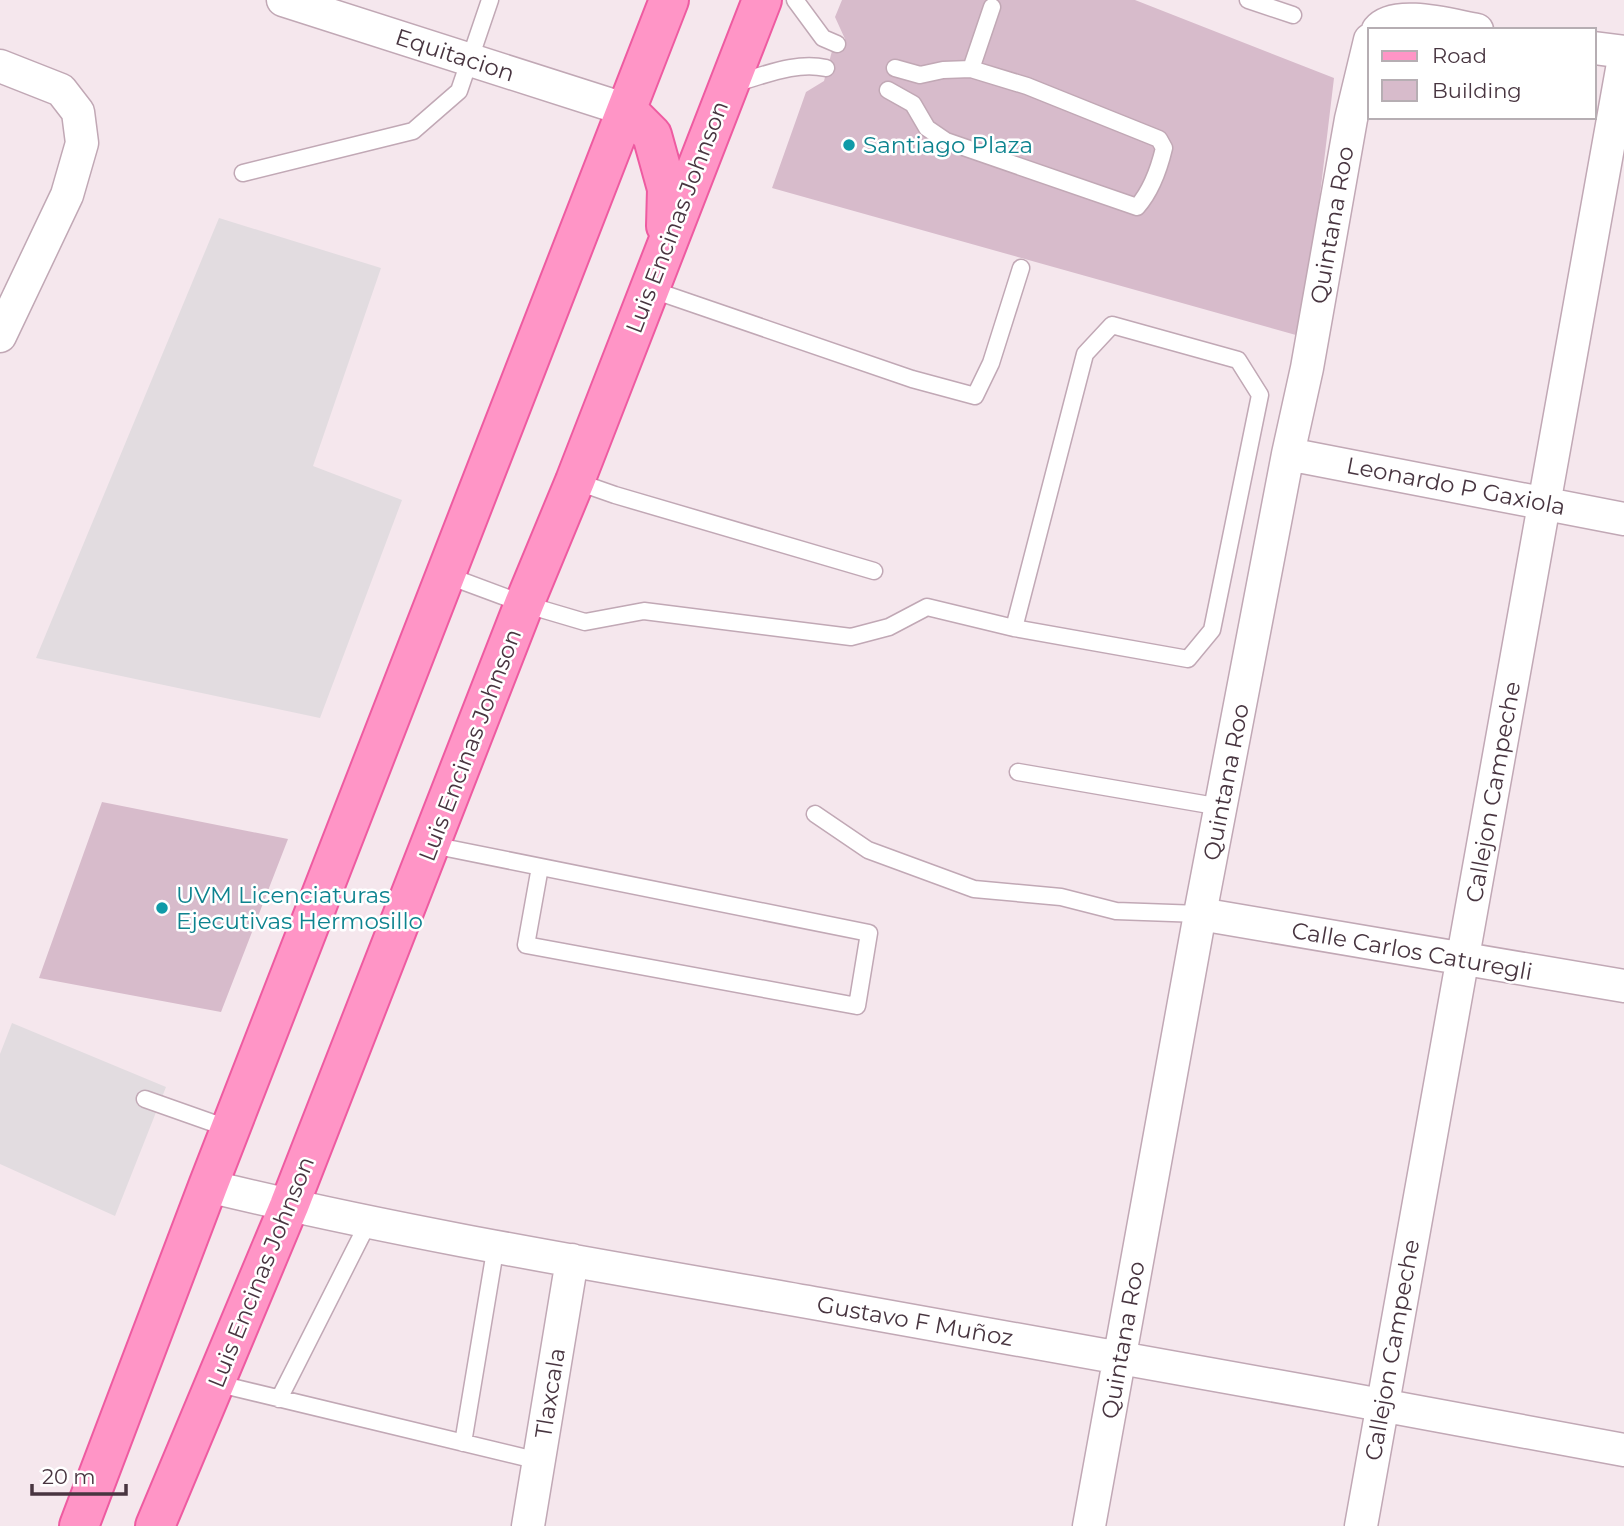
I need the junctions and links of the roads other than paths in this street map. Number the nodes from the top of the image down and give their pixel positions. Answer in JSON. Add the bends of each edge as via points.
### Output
{"nodes":[{"id":1,"x":283,"y":0,"type":"edge"},
{"id":2,"x":490,"y":0,"type":"edge"},
{"id":3,"x":669,"y":0,"type":"edge"},
{"id":4,"x":762,"y":0,"type":"edge"},
{"id":5,"x":795,"y":0,"type":"edge"},
{"id":6,"x":1248,"y":0,"type":"edge"},
{"id":7,"x":992,"y":7,"type":"dead end"},
{"id":8,"x":1293,"y":15,"type":"dead end"},
{"id":9,"x":1391,"y":24,"type":"edge"},
{"id":10,"x":1448,"y":28,"type":"edge"},
{"id":11,"x":837,"y":44,"type":"dead end"},
{"id":12,"x":1368,"y":48,"type":"edge"},
{"id":13,"x":1596,"y":48,"type":"edge"},
{"id":14,"x":1624,"y":55,"type":"edge"},
{"id":15,"x":470,"y":60,"type":"junction"},
{"id":16,"x":0,"y":66,"type":"edge"},
{"id":17,"x":826,"y":68,"type":"dead end"},
{"id":18,"x":895,"y":68,"type":"dead end"},
{"id":19,"x":971,"y":69,"type":"junction"},
{"id":20,"x":920,"y":75,"type":"junction"},
{"id":21,"x":727,"y":86,"type":"junction"},
{"id":22,"x":888,"y":90,"type":"dead end"},
{"id":23,"x":913,"y":104,"type":"junction"},
{"id":24,"x":627,"y":110,"type":"junction"},
{"id":25,"x":243,"y":173,"type":"dead end"},
{"id":26,"x":666,"y":242,"type":"junction"},
{"id":27,"x":1021,"y":268,"type":"dead end"},
{"id":28,"x":650,"y":289,"type":"junction"},
{"id":29,"x":0,"y":336,"type":"edge"},
{"id":30,"x":1288,"y":454,"type":"junction"},
{"id":31,"x":575,"y":481,"type":"junction"},
{"id":32,"x":1545,"y":504,"type":"junction"},
{"id":33,"x":1624,"y":519,"type":"edge"},
{"id":34,"x":874,"y":570,"type":"dead end"},
{"id":35,"x":446,"y":575,"type":"junction"},
{"id":36,"x":524,"y":604,"type":"junction"},
{"id":37,"x":1014,"y":628,"type":"junction"},
{"id":38,"x":1018,"y":772,"type":"dead end"},
{"id":39,"x":1221,"y":807,"type":"junction"},
{"id":40,"x":815,"y":814,"type":"dead end"},
{"id":41,"x":432,"y":845,"type":"junction"},
{"id":42,"x":540,"y":867,"type":"junction"},
{"id":43,"x":1200,"y":914,"type":"junction"},
{"id":44,"x":1463,"y":960,"type":"junction"},
{"id":45,"x":1624,"y":986,"type":"edge"},
{"id":46,"x":145,"y":1100,"type":"dead end"},
{"id":47,"x":230,"y":1129,"type":"junction"},
{"id":48,"x":208,"y":1186,"type":"junction"},
{"id":49,"x":289,"y":1206,"type":"junction"},
{"id":50,"x":369,"y":1221,"type":"junction"},
{"id":51,"x":495,"y":1245,"type":"junction"},
{"id":52,"x":572,"y":1260,"type":"junction"},
{"id":53,"x":1120,"y":1357,"type":"junction"},
{"id":54,"x":215,"y":1383,"type":"junction"},
{"id":55,"x":279,"y":1399,"type":"junction"},
{"id":56,"x":1382,"y":1405,"type":"junction"},
{"id":57,"x":463,"y":1443,"type":"junction"},
{"id":58,"x":1624,"y":1450,"type":"edge"},
{"id":59,"x":539,"y":1461,"type":"junction"},
{"id":60,"x":79,"y":1526,"type":"edge"},
{"id":61,"x":155,"y":1526,"type":"edge"},
{"id":62,"x":528,"y":1526,"type":"edge"},
{"id":63,"x":1089,"y":1526,"type":"edge"},
{"id":64,"x":1361,"y":1526,"type":"edge"}],
"edges":[{"from":1,"to":15,"type":"street","name":"Equitacion"},
{"from":2,"to":15,"type":"lane"},
{"from":3,"to":24,"type":"main road"},
{"from":4,"to":21,"type":"main road","name":"Luis Encinas Johnson"},
{"from":5,"to":11,"type":"lane","via":[[823,38]]},
{"from":6,"to":8,"type":"lane"},
{"from":7,"to":19,"type":"lane"},
{"from":9,"to":10,"type":"street"},
{"from":12,"to":30,"type":"street","name":"Quintana Roo"},
{"from":13,"to":14,"type":"street"},
{"from":14,"to":32,"type":"street","name":"Callejon Campeche"},
{"from":15,"to":24,"type":"street","name":"Equitacion"},
{"from":15,"to":25,"type":"lane","via":[[458,91],[413,131]]},
{"from":16,"to":29,"type":"street","via":[[61,90],[78,112],[82,144],[67,195]]},
{"from":17,"to":21,"type":"lane","via":[[798,66]]},
{"from":18,"to":20,"type":"lane"},
{"from":19,"to":20,"type":"lane"},
{"from":19,"to":23,"type":"lane","via":[[1027,86],[1159,139],[1164,148],[1146,197],[1137,207],[946,141],[928,128]]},
{"from":20,"to":23,"type":"lane"},
{"from":21,"to":26,"type":"main road","name":"Luis Encinas Johnson"},
{"from":22,"to":23,"type":"lane"},
{"from":24,"to":26,"type":"main road","via":[[652,135],[667,189]]},
{"from":24,"to":35,"type":"main road"},
{"from":26,"to":28,"type":"main road","name":"Luis Encinas Johnson"},
{"from":27,"to":28,"type":"lane","via":[[991,363],[975,396],[912,379]]},
{"from":28,"to":31,"type":"main road","name":"Luis Encinas Johnson"},
{"from":30,"to":32,"type":"street","name":"Leonardo P Gaxiola"},
{"from":30,"to":39,"type":"street","name":"Quintana Roo"},
{"from":31,"to":34,"type":"lane"},
{"from":31,"to":36,"type":"main road","name":"Luis Encinas Johnson"},
{"from":32,"to":33,"type":"street","name":"Leonardo P Gaxiola"},
{"from":32,"to":44,"type":"street","name":"Callejon Campeche"},
{"from":35,"to":36,"type":"lane"},
{"from":35,"to":47,"type":"main road"},
{"from":36,"to":37,"type":"lane","via":[[585,622],[644,611],[851,637],[889,626],[927,607]]},
{"from":36,"to":41,"type":"main road","name":"Luis Encinas Johnson"},
{"from":37,"to":37,"type":"lane","via":[[1188,659],[1212,631],[1260,395],[1238,360],[1112,326],[1085,354]]},
{"from":38,"to":39,"type":"lane"},
{"from":39,"to":43,"type":"street","name":"Quintana Roo"},
{"from":40,"to":43,"type":"lane","via":[[868,849],[974,889],[1061,897],[1116,911]]},
{"from":41,"to":42,"type":"lane"},
{"from":41,"to":49,"type":"main road","name":"Luis Encinas Johnson"},
{"from":42,"to":42,"type":"lane","via":[[869,933],[857,1006],[526,945]]},
{"from":43,"to":44,"type":"street","name":"Calle Carlos Caturegli"},
{"from":43,"to":53,"type":"street","name":"Quintana Roo"},
{"from":44,"to":45,"type":"street","name":"Calle Carlos Caturegli"},
{"from":44,"to":56,"type":"street","name":"Callejon Campeche"},
{"from":46,"to":47,"type":"lane"},
{"from":47,"to":48,"type":"main road"},
{"from":48,"to":49,"type":"street","name":"Gustavo F Muñoz"},
{"from":48,"to":60,"type":"main road"},
{"from":49,"to":50,"type":"street","name":"Gustavo F Muñoz"},
{"from":49,"to":54,"type":"main road","name":"Luis Encinas Johnson"},
{"from":50,"to":51,"type":"street","name":"Gustavo F Muñoz"},
{"from":50,"to":55,"type":"lane"},
{"from":51,"to":52,"type":"street","name":"Gustavo F Muñoz"},
{"from":51,"to":57,"type":"lane"},
{"from":52,"to":53,"type":"street","name":"Gustavo F Muñoz"},
{"from":52,"to":59,"type":"street","name":"Tlaxcala"},
{"from":53,"to":56,"type":"street","name":"Gustavo F Muñoz"},
{"from":53,"to":63,"type":"street","name":"Quintana Roo"},
{"from":54,"to":55,"type":"lane"},
{"from":54,"to":61,"type":"main road","name":"Luis Encinas Johnson"},
{"from":55,"to":57,"type":"lane"},
{"from":56,"to":58,"type":"street","name":"Gustavo F Muñoz"},
{"from":56,"to":64,"type":"street","name":"Callejon Campeche"},
{"from":57,"to":59,"type":"lane"},
{"from":59,"to":62,"type":"street","name":"Tlaxcala"}]}
